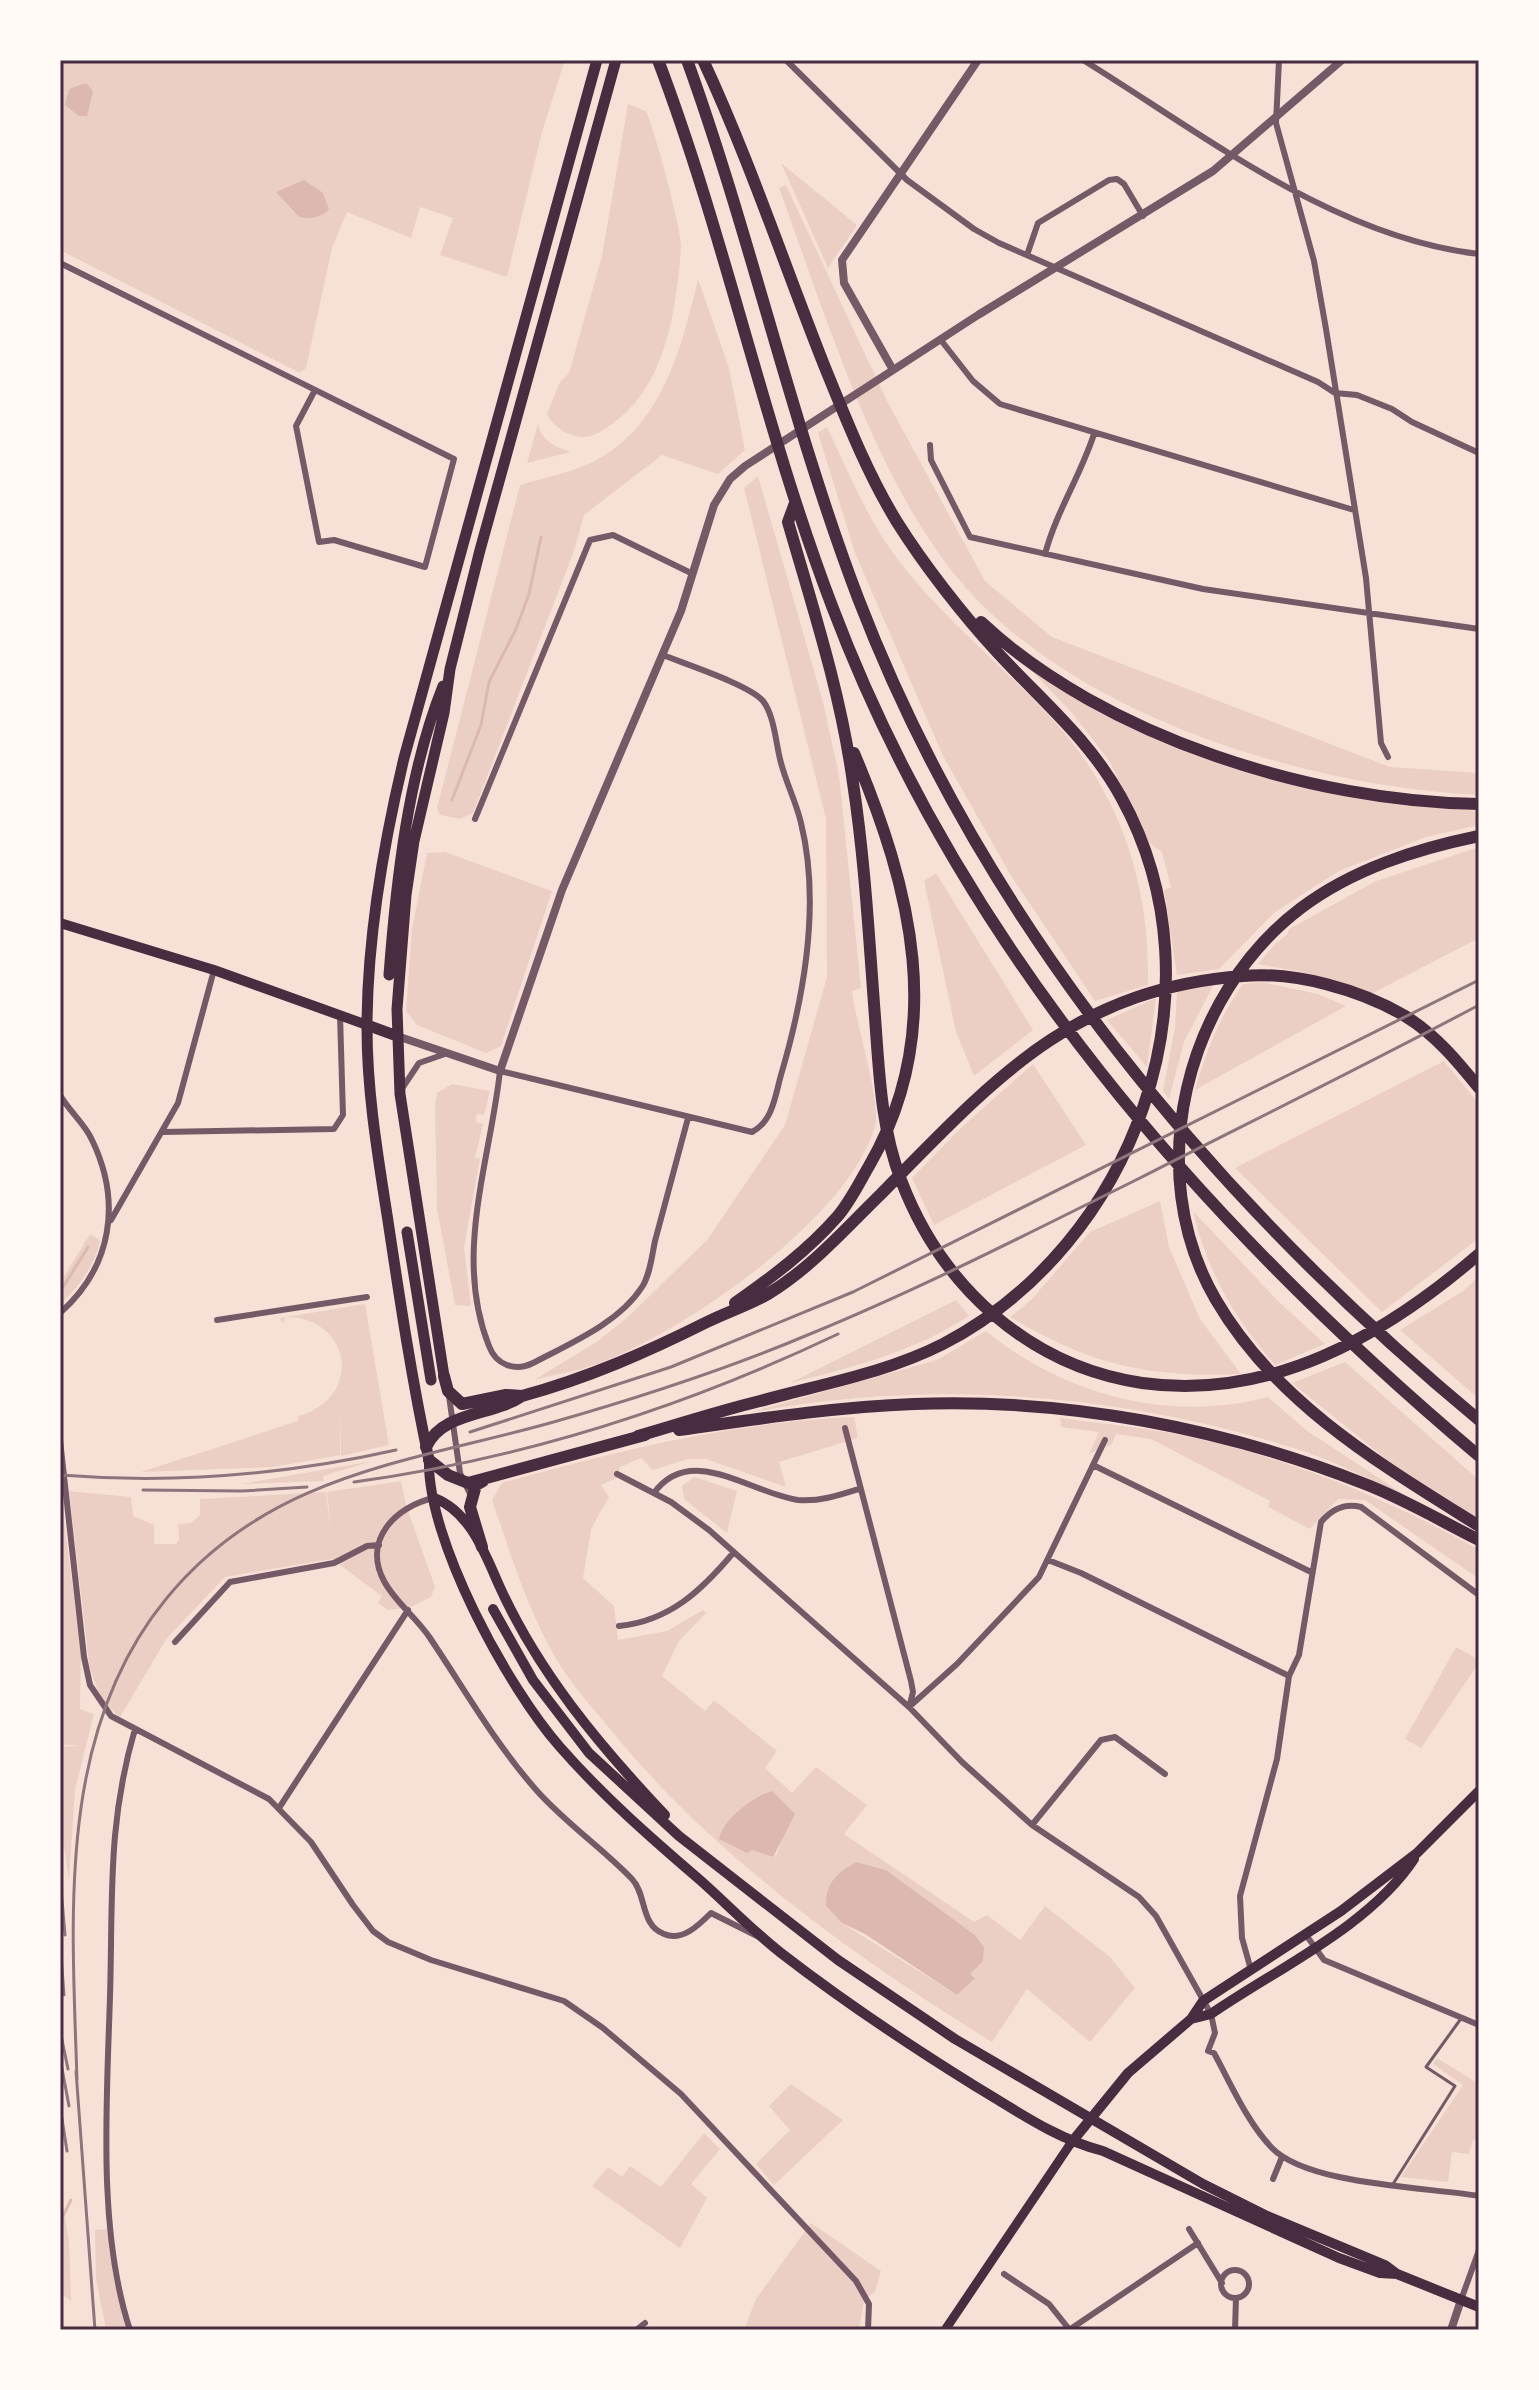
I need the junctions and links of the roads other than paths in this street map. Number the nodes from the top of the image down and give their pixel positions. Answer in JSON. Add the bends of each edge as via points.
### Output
{"nodes":[{"id":1,"x":597,"y":60,"type":"edge"},
{"id":2,"x":616,"y":60,"type":"edge"},
{"id":3,"x":687,"y":60,"type":"edge"},
{"id":4,"x":703,"y":60,"type":"edge"},
{"id":5,"x":786,"y":60,"type":"edge"},
{"id":6,"x":978,"y":60,"type":"edge"},
{"id":7,"x":1083,"y":60,"type":"edge"},
{"id":8,"x":1279,"y":60,"type":"edge"},
{"id":9,"x":1342,"y":60,"type":"edge"},
{"id":10,"x":659,"y":62,"type":"edge"},
{"id":11,"x":1277,"y":116,"type":"junction"},
{"id":12,"x":1233,"y":153,"type":"junction"},
{"id":13,"x":900,"y":174,"type":"junction"},
{"id":14,"x":1294,"y":190,"type":"junction"},
{"id":15,"x":1143,"y":216,"type":"junction"},
{"id":16,"x":1479,"y":254,"type":"edge"},
{"id":17,"x":1027,"y":255,"type":"junction"},
{"id":18,"x":60,"y":263,"type":"edge"},
{"id":19,"x":1055,"y":267,"type":"junction"},
{"id":20,"x":940,"y":339,"type":"junction"},
{"id":21,"x":893,"y":370,"type":"junction"},
{"id":22,"x":315,"y":390,"type":"junction"},
{"id":23,"x":1335,"y":393,"type":"junction"},
{"id":24,"x":1094,"y":434,"type":"junction"},
{"id":25,"x":930,"y":445,"type":"dead end"},
{"id":26,"x":1479,"y":453,"type":"edge"},
{"id":27,"x":795,"y":503,"type":"junction"},
{"id":28,"x":1354,"y":510,"type":"junction"},
{"id":29,"x":1045,"y":554,"type":"junction"},
{"id":30,"x":693,"y":574,"type":"junction"},
{"id":31,"x":945,"y":586,"type":"junction"},
{"id":32,"x":1367,"y":612,"type":"junction"},
{"id":33,"x":1479,"y":629,"type":"edge"},
{"id":34,"x":663,"y":655,"type":"junction"},
{"id":35,"x":450,"y":669,"type":"junction"},
{"id":36,"x":844,"y":731,"type":"junction"},
{"id":37,"x":1388,"y":757,"type":"dead end"},
{"id":38,"x":1479,"y":804,"type":"edge"},
{"id":39,"x":475,"y":819,"type":"dead end"},
{"id":40,"x":1479,"y":836,"type":"edge"},
{"id":41,"x":60,"y":923,"type":"edge"},
{"id":42,"x":214,"y":970,"type":"junction"},
{"id":43,"x":389,"y":975,"type":"dead end"},
{"id":44,"x":340,"y":1015,"type":"junction"},
{"id":45,"x":367,"y":1025,"type":"junction"},
{"id":46,"x":397,"y":1036,"type":"junction"},
{"id":47,"x":448,"y":1053,"type":"junction"},
{"id":48,"x":500,"y":1071,"type":"junction"},
{"id":49,"x":1479,"y":1088,"type":"edge"},
{"id":50,"x":400,"y":1094,"type":"junction"},
{"id":51,"x":60,"y":1095,"type":"edge"},
{"id":52,"x":688,"y":1118,"type":"junction"},
{"id":53,"x":163,"y":1132,"type":"junction"},
{"id":54,"x":111,"y":1220,"type":"junction"},
{"id":55,"x":407,"y":1232,"type":"dead end"},
{"id":56,"x":1479,"y":1254,"type":"edge"},
{"id":57,"x":367,"y":1297,"type":"dead end"},
{"id":58,"x":60,"y":1313,"type":"edge"},
{"id":59,"x":217,"y":1320,"type":"dead end"},
{"id":60,"x":710,"y":1320,"type":"junction"},
{"id":61,"x":437,"y":1378,"type":"junction"},
{"id":62,"x":448,"y":1391,"type":"junction"},
{"id":63,"x":522,"y":1396,"type":"junction"},
{"id":64,"x":1479,"y":1420,"type":"edge"},
{"id":65,"x":452,"y":1422,"type":"junction"},
{"id":66,"x":845,"y":1428,"type":"dead end"},
{"id":67,"x":638,"y":1436,"type":"junction"},
{"id":68,"x":60,"y":1440,"type":"edge"},
{"id":69,"x":1105,"y":1440,"type":"dead end"},
{"id":70,"x":426,"y":1447,"type":"junction"},
{"id":71,"x":1479,"y":1456,"type":"edge"},
{"id":72,"x":429,"y":1460,"type":"junction"},
{"id":73,"x":1093,"y":1465,"type":"junction"},
{"id":74,"x":617,"y":1474,"type":"dead end"},
{"id":75,"x":490,"y":1478,"type":"junction"},
{"id":76,"x":462,"y":1482,"type":"junction"},
{"id":77,"x":859,"y":1489,"type":"junction"},
{"id":78,"x":654,"y":1493,"type":"junction"},
{"id":79,"x":471,"y":1496,"type":"junction"},
{"id":80,"x":434,"y":1498,"type":"junction"},
{"id":81,"x":1479,"y":1526,"type":"edge"},
{"id":82,"x":1479,"y":1540,"type":"edge"},
{"id":83,"x":379,"y":1545,"type":"junction"},
{"id":84,"x":482,"y":1547,"type":"junction"},
{"id":85,"x":734,"y":1552,"type":"junction"},
{"id":86,"x":1048,"y":1560,"type":"junction"},
{"id":87,"x":1311,"y":1572,"type":"junction"},
{"id":88,"x":1479,"y":1595,"type":"edge"},
{"id":89,"x":493,"y":1609,"type":"dead end"},
{"id":90,"x":408,"y":1610,"type":"junction"},
{"id":91,"x":619,"y":1626,"type":"dead end"},
{"id":92,"x":175,"y":1642,"type":"dead end"},
{"id":93,"x":1289,"y":1676,"type":"junction"},
{"id":94,"x":909,"y":1707,"type":"junction"},
{"id":95,"x":135,"y":1729,"type":"junction"},
{"id":96,"x":1165,"y":1774,"type":"dead end"},
{"id":97,"x":1479,"y":1791,"type":"edge"},
{"id":98,"x":279,"y":1808,"type":"junction"},
{"id":99,"x":1032,"y":1825,"type":"junction"},
{"id":100,"x":1417,"y":1853,"type":"junction"},
{"id":101,"x":706,"y":1856,"type":"junction"},
{"id":102,"x":1306,"y":1935,"type":"junction"},
{"id":103,"x":766,"y":1939,"type":"junction"},
{"id":104,"x":1313,"y":1948,"type":"junction"},
{"id":105,"x":1251,"y":1970,"type":"junction"},
{"id":106,"x":1203,"y":2001,"type":"junction"},
{"id":107,"x":1211,"y":2014,"type":"junction"},
{"id":108,"x":1461,"y":2018,"type":"junction"},
{"id":109,"x":1191,"y":2019,"type":"junction"},
{"id":110,"x":1479,"y":2025,"type":"edge"},
{"id":111,"x":1091,"y":2118,"type":"junction"},
{"id":112,"x":1071,"y":2143,"type":"junction"},
{"id":113,"x":1282,"y":2157,"type":"junction"},
{"id":114,"x":1273,"y":2179,"type":"dead end"},
{"id":115,"x":1393,"y":2184,"type":"junction"},
{"id":116,"x":1479,"y":2196,"type":"edge"},
{"id":117,"x":1189,"y":2229,"type":"dead end"},
{"id":118,"x":1198,"y":2243,"type":"junction"},
{"id":119,"x":1479,"y":2250,"type":"edge"},
{"id":120,"x":1004,"y":2274,"type":"dead end"},
{"id":121,"x":1397,"y":2274,"type":"junction"},
{"id":122,"x":1222,"y":2283,"type":"junction"},
{"id":123,"x":1236,"y":2298,"type":"junction"},
{"id":124,"x":1461,"y":2300,"type":"junction"},
{"id":125,"x":1479,"y":2307,"type":"edge"},
{"id":126,"x":645,"y":2323,"type":"dead end"},
{"id":127,"x":130,"y":2330,"type":"edge"},
{"id":128,"x":636,"y":2330,"type":"edge"},
{"id":129,"x":868,"y":2330,"type":"edge"},
{"id":130,"x":945,"y":2330,"type":"edge"},
{"id":131,"x":1069,"y":2330,"type":"edge"},
{"id":132,"x":1235,"y":2330,"type":"edge"},
{"id":133,"x":1451,"y":2330,"type":"edge"}],
"edges":[{"from":1,"to":45,"type":"highway","via":[[397,786],[374,920]]},
{"from":2,"to":35,"type":"highway","via":[[546,301]]},
{"from":3,"to":64,"type":"highway","via":[[857,596],[954,808],[1075,996],[1174,1120],[1342,1298]]},
{"from":4,"to":31,"type":"highway","via":[[847,422],[898,523]]},
{"from":5,"to":13,"type":"street"},
{"from":6,"to":13,"type":"street"},
{"from":7,"to":12,"type":"street"},
{"from":8,"to":11,"type":"street"},
{"from":9,"to":11,"type":"street"},
{"from":10,"to":27,"type":"highway","via":[[707,201]]},
{"from":11,"to":12,"type":"street"},
{"from":11,"to":14,"type":"street"},
{"from":12,"to":14,"type":"street"},
{"from":12,"to":15,"type":"street"},
{"from":13,"to":17,"type":"street","via":[[964,222]]},
{"from":13,"to":21,"type":"street","via":[[847,251],[841,271]]},
{"from":14,"to":16,"type":"street","via":[[1377,228]]},
{"from":14,"to":23,"type":"street","via":[[1314,261]]},
{"from":15,"to":17,"type":"street","via":[[1124,184],[1109,180],[1038,223]]},
{"from":15,"to":19,"type":"street"},
{"from":17,"to":19,"type":"street"},
{"from":18,"to":22,"type":"street"},
{"from":19,"to":20,"type":"street"},
{"from":19,"to":23,"type":"street"},
{"from":20,"to":21,"type":"street"},
{"from":20,"to":24,"type":"street","via":[[973,381],[1000,404]]},
{"from":21,"to":30,"type":"street","via":[[730,479],[714,505]]},
{"from":22,"to":22,"type":"street","via":[[296,426],[319,542],[334,540],[425,567],[454,459]]},
{"from":23,"to":26,"type":"street","via":[[1357,395],[1392,409]]},
{"from":23,"to":28,"type":"street"},
{"from":24,"to":28,"type":"street"},
{"from":24,"to":29,"type":"street","via":[[1082,470],[1055,517]]},
{"from":25,"to":29,"type":"street","via":[[931,460],[967,534]]},
{"from":27,"to":36,"type":"highway","via":[[788,522]]},
{"from":27,"to":71,"type":"highway","via":[[889,743],[984,913],[1051,1009],[1196,1189],[1319,1314]]},
{"from":28,"to":32,"type":"street"},
{"from":29,"to":32,"type":"street","via":[[1203,589]]},
{"from":30,"to":34,"type":"street"},
{"from":30,"to":39,"type":"street","via":[[613,535],[590,540]]},
{"from":31,"to":38,"type":"highway","via":[[1040,668],[1166,735],[1312,782],[1370,794]]},
{"from":31,"to":67,"type":"highway","via":[[997,652],[1080,735],[1111,779],[1147,859],[1163,934],[1165,1013],[1149,1100],[1131,1144],[1084,1223],[1057,1256],[1002,1305],[940,1345],[889,1366]]},
{"from":32,"to":33,"type":"street"},
{"from":32,"to":37,"type":"street","via":[[1381,743]]},
{"from":34,"to":48,"type":"street","via":[[562,890]]},
{"from":34,"to":52,"type":"street","via":[[763,701],[801,822],[808,913],[803,979],[770,1114],[752,1132]]},
{"from":35,"to":43,"type":"highway","via":[[433,711],[418,775],[393,916]]},
{"from":35,"to":46,"type":"highway","via":[[406,895]]},
{"from":36,"to":56,"type":"highway","via":[[859,830],[885,1120],[900,1179],[951,1273],[1011,1329],[1044,1351],[1126,1380],[1201,1387],[1271,1377],[1312,1362],[1416,1304]]},
{"from":36,"to":60,"type":"highway","via":[[877,811],[910,927],[915,988],[907,1070],[880,1149],[838,1216],[792,1262]]},
{"from":40,"to":81,"type":"highway","via":[[1427,848],[1345,880],[1273,934],[1226,992],[1195,1057],[1181,1119],[1181,1189],[1192,1244],[1217,1302],[1269,1372],[1315,1416]]},
{"from":41,"to":42,"type":"main road"},
{"from":42,"to":44,"type":"main road"},
{"from":42,"to":53,"type":"street","via":[[178,1103]]},
{"from":44,"to":45,"type":"main road"},
{"from":44,"to":53,"type":"street","via":[[343,1115],[334,1129]]},
{"from":45,"to":46,"type":"highway"},
{"from":45,"to":70,"type":"highway","via":[[375,1135]]},
{"from":46,"to":47,"type":"street"},
{"from":46,"to":50,"type":"highway"},
{"from":47,"to":48,"type":"street"},
{"from":47,"to":50,"type":"street","via":[[419,1063]]},
{"from":48,"to":52,"type":"street"},
{"from":48,"to":52,"type":"street","via":[[472,1259],[481,1325],[490,1350],[506,1365],[528,1366],[571,1343],[624,1309],[643,1286]]},
{"from":49,"to":60,"type":"highway","via":[[1437,1041],[1405,1016],[1315,981],[1260,974],[1224,977],[1129,997],[1074,1023],[1030,1054],[929,1144],[826,1250],[768,1294]]},
{"from":50,"to":61,"type":"highway"},
{"from":51,"to":54,"type":"street","via":[[92,1138],[110,1189]]},
{"from":53,"to":54,"type":"street"},
{"from":54,"to":58,"type":"street","via":[[97,1266]]},
{"from":55,"to":61,"type":"highway"},
{"from":57,"to":59,"type":"street"},
{"from":60,"to":63,"type":"highway","via":[[641,1356]]},
{"from":61,"to":62,"type":"highway"},
{"from":62,"to":63,"type":"highway","via":[[462,1404]]},
{"from":62,"to":65,"type":"street"},
{"from":63,"to":65,"type":"highway"},
{"from":65,"to":70,"type":"highway","via":[[438,1429]]},
{"from":65,"to":76,"type":"street"},
{"from":66,"to":77,"type":"street"},
{"from":67,"to":75,"type":"highway"},
{"from":67,"to":82,"type":"highway","via":[[858,1407],[970,1404],[1071,1412],[1260,1447],[1368,1485]]},
{"from":68,"to":95,"type":"street","via":[[90,1685],[111,1716]]},
{"from":69,"to":73,"type":"street"},
{"from":70,"to":72,"type":"highway"},
{"from":72,"to":76,"type":"highway"},
{"from":72,"to":80,"type":"main road"},
{"from":73,"to":86,"type":"street"},
{"from":73,"to":87,"type":"street"},
{"from":74,"to":78,"type":"street"},
{"from":75,"to":76,"type":"highway"},
{"from":75,"to":79,"type":"highway","via":[[476,1485]]},
{"from":76,"to":79,"type":"street"},
{"from":77,"to":78,"type":"street","via":[[797,1500],[697,1469],[669,1477]]},
{"from":77,"to":94,"type":"street","via":[[911,1681]]},
{"from":78,"to":85,"type":"street"},
{"from":79,"to":84,"type":"highway"},
{"from":80,"to":83,"type":"street","via":[[396,1514]]},
{"from":80,"to":84,"type":"main road","via":[[459,1513]]},
{"from":80,"to":103,"type":"main road","via":[[472,1606],[497,1656],[558,1745],[635,1824]]},
{"from":83,"to":90,"type":"street","via":[[382,1578]]},
{"from":83,"to":92,"type":"street","via":[[341,1561],[230,1582]]},
{"from":84,"to":101,"type":"main road","via":[[545,1672],[649,1798]]},
{"from":85,"to":91,"type":"street","via":[[678,1607]]},
{"from":85,"to":94,"type":"street"},
{"from":86,"to":93,"type":"street"},
{"from":86,"to":94,"type":"street","via":[[1039,1577],[957,1664]]},
{"from":87,"to":88,"type":"street","via":[[1321,1522],[1334,1510],[1353,1505]]},
{"from":87,"to":93,"type":"street","via":[[1299,1655]]},
{"from":89,"to":101,"type":"main road","via":[[533,1680],[589,1753]]},
{"from":90,"to":98,"type":"street"},
{"from":90,"to":103,"type":"street","via":[[509,1757],[577,1832],[636,1884],[657,1930],[669,1936],[684,1934],[711,1913]]},
{"from":93,"to":105,"type":"street","via":[[1277,1759],[1240,1896],[1242,1938]]},
{"from":94,"to":99,"type":"street"},
{"from":95,"to":98,"type":"street","via":[[237,1780]]},
{"from":95,"to":127,"type":"street","via":[[113,1829],[105,2143],[108,2227]]},
{"from":96,"to":99,"type":"street","via":[[1108,1737]]},
{"from":97,"to":100,"type":"main road"},
{"from":98,"to":129,"type":"street","via":[[311,1842],[373,1931],[388,1942],[564,2001],[681,2094],[856,2281],[869,2304]]},
{"from":99,"to":106,"type":"street","via":[[1148,1906]]},
{"from":100,"to":102,"type":"main road"},
{"from":100,"to":104,"type":"main road","via":[[1402,1877]]},
{"from":101,"to":111,"type":"main road","via":[[922,2019]]},
{"from":102,"to":104,"type":"street"},
{"from":102,"to":105,"type":"main road"},
{"from":103,"to":112,"type":"main road","via":[[907,2042]]},
{"from":104,"to":107,"type":"main road"},
{"from":104,"to":108,"type":"street","via":[[1324,1960]]},
{"from":105,"to":106,"type":"main road"},
{"from":106,"to":107,"type":"street"},
{"from":106,"to":109,"type":"main road"},
{"from":107,"to":109,"type":"main road"},
{"from":107,"to":113,"type":"street","via":[[1215,2033],[1208,2051]]},
{"from":108,"to":110,"type":"street"},
{"from":108,"to":115,"type":"lane","via":[[1426,2067],[1455,2086]]},
{"from":109,"to":111,"type":"main road","via":[[1128,2073]]},
{"from":111,"to":112,"type":"main road"},
{"from":111,"to":121,"type":"main road","via":[[1229,2198]]},
{"from":112,"to":121,"type":"main road","via":[[1103,2151],[1339,2258]]},
{"from":112,"to":130,"type":"main road"},
{"from":113,"to":114,"type":"street"},
{"from":113,"to":115,"type":"street","via":[[1321,2173]]},
{"from":115,"to":116,"type":"street"},
{"from":117,"to":118,"type":"street"},
{"from":118,"to":122,"type":"street"},
{"from":118,"to":131,"type":"street"},
{"from":119,"to":124,"type":"street"},
{"from":120,"to":131,"type":"street","via":[[1049,2304]]},
{"from":121,"to":124,"type":"main road"},
{"from":122,"to":123,"type":"street","via":[[1224,2292]]},
{"from":122,"to":123,"type":"street","via":[[1232,2271],[1245,2275],[1248,2288]]},
{"from":123,"to":132,"type":"street"},
{"from":124,"to":125,"type":"main road"},
{"from":124,"to":133,"type":"street"},
{"from":126,"to":128,"type":"street"}]}
